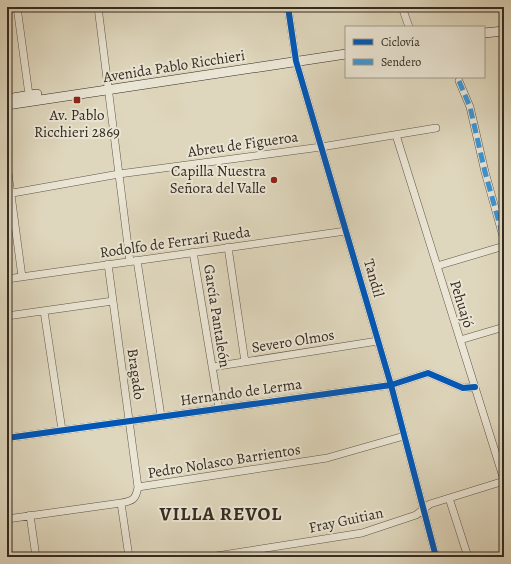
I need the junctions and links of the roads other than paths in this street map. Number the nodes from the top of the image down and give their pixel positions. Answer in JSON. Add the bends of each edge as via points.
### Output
{"nodes":[{"id":1,"x":17,"y":7,"type":"edge"},
{"id":2,"x":98,"y":7,"type":"edge"},
{"id":3,"x":288,"y":7,"type":"edge"},
{"id":4,"x":402,"y":7,"type":"edge"},
{"id":5,"x":409,"y":26,"type":"edge"},
{"id":6,"x":504,"y":26,"type":"edge"},
{"id":7,"x":485,"y":29,"type":"edge"},
{"id":8,"x":504,"y":30,"type":"edge"},
{"id":9,"x":485,"y":33,"type":"edge"},
{"id":10,"x":345,"y":49,"type":"edge"},
{"id":11,"x":345,"y":54,"type":"edge"},
{"id":12,"x":296,"y":59,"type":"junction"},
{"id":13,"x":459,"y":81,"type":"dead end"},
{"id":14,"x":109,"y":86,"type":"junction"},
{"id":15,"x":29,"y":96,"type":"junction"},
{"id":16,"x":7,"y":99,"type":"edge"},
{"id":17,"x":7,"y":105,"type":"edge"},
{"id":18,"x":436,"y":128,"type":"dead end"},
{"id":19,"x":396,"y":135,"type":"junction"},
{"id":20,"x":321,"y":147,"type":"junction"},
{"id":21,"x":7,"y":165,"type":"edge"},
{"id":22,"x":119,"y":174,"type":"junction"},
{"id":23,"x":9,"y":194,"type":"edge"},
{"id":24,"x":346,"y":231,"type":"junction"},
{"id":25,"x":504,"y":240,"type":"edge"},
{"id":26,"x":504,"y":246,"type":"edge"},
{"id":27,"x":228,"y":247,"type":"junction"},
{"id":28,"x":193,"y":252,"type":"junction"},
{"id":29,"x":134,"y":261,"type":"junction"},
{"id":30,"x":108,"y":264,"type":"junction"},
{"id":31,"x":437,"y":266,"type":"junction"},
{"id":32,"x":22,"y":276,"type":"junction"},
{"id":33,"x":7,"y":279,"type":"edge"},
{"id":34,"x":113,"y":301,"type":"junction"},
{"id":35,"x":44,"y":311,"type":"junction"},
{"id":36,"x":7,"y":316,"type":"edge"},
{"id":37,"x":504,"y":327,"type":"edge"},
{"id":38,"x":460,"y":340,"type":"junction"},
{"id":39,"x":378,"y":341,"type":"junction"},
{"id":40,"x":245,"y":362,"type":"junction"},
{"id":41,"x":212,"y":367,"type":"junction"},
{"id":42,"x":391,"y":385,"type":"junction"},
{"id":43,"x":475,"y":387,"type":"junction"},
{"id":44,"x":218,"y":408,"type":"junction"},
{"id":45,"x":161,"y":416,"type":"junction"},
{"id":46,"x":130,"y":421,"type":"junction"},
{"id":47,"x":62,"y":430,"type":"junction"},
{"id":48,"x":404,"y":436,"type":"junction"},
{"id":49,"x":7,"y":438,"type":"edge"},
{"id":50,"x":504,"y":481,"type":"edge"},
{"id":51,"x":138,"y":487,"type":"junction"},
{"id":52,"x":449,"y":498,"type":"junction"},
{"id":53,"x":121,"y":503,"type":"junction"},
{"id":54,"x":423,"y":507,"type":"junction"},
{"id":55,"x":30,"y":515,"type":"junction"},
{"id":56,"x":7,"y":518,"type":"edge"},
{"id":57,"x":36,"y":557,"type":"edge"},
{"id":58,"x":129,"y":557,"type":"edge"},
{"id":59,"x":210,"y":557,"type":"edge"},
{"id":60,"x":436,"y":557,"type":"edge"},
{"id":61,"x":468,"y":557,"type":"edge"}],
"edges":[{"from":1,"to":15,"type":"street"},
{"from":2,"to":14,"type":"street"},
{"from":3,"to":12,"type":"street","name":"Tandil"},
{"from":4,"to":5,"type":"street"},
{"from":6,"to":7,"type":"main road"},
{"from":8,"to":9,"type":"main road"},
{"from":10,"to":12,"type":"main road","name":"Avenida Pablo Ricchieri"},
{"from":11,"to":12,"type":"main road","name":"Avenida Pablo Ricchieri"},
{"from":12,"to":14,"type":"main road","name":"Avenida Pablo Ricchieri"},
{"from":12,"to":20,"type":"street","name":"Tandil"},
{"from":13,"to":25,"type":"street","via":[[472,114]]},
{"from":14,"to":15,"type":"main road","name":"Avenida Pablo Ricchieri"},
{"from":14,"to":17,"type":"main road","name":"Avenida Pablo Ricchieri"},
{"from":14,"to":22,"type":"street"},
{"from":15,"to":16,"type":"main road","name":"Avenida Pablo Ricchieri"},
{"from":18,"to":19,"type":"street","name":"Abreu de Figueroa"},
{"from":19,"to":20,"type":"street","name":"Abreu de Figueroa"},
{"from":19,"to":31,"type":"street","name":"Pehuajó"},
{"from":20,"to":22,"type":"street","name":"Abreu de Figueroa"},
{"from":20,"to":24,"type":"street","name":"Tandil"},
{"from":21,"to":23,"type":"street"},
{"from":22,"to":23,"type":"street","name":"Abreu de Figueroa"},
{"from":22,"to":29,"type":"street"},
{"from":23,"to":32,"type":"street"},
{"from":24,"to":27,"type":"street","name":"Rodolfo de Ferrari Rueda"},
{"from":24,"to":39,"type":"street","name":"Tandil"},
{"from":26,"to":31,"type":"street"},
{"from":27,"to":28,"type":"street","name":"Rodolfo de Ferrari Rueda"},
{"from":27,"to":40,"type":"street"},
{"from":28,"to":29,"type":"street","name":"Rodolfo de Ferrari Rueda"},
{"from":28,"to":41,"type":"street","name":"García Pantaleón"},
{"from":29,"to":30,"type":"street","name":"Rodolfo de Ferrari Rueda"},
{"from":29,"to":45,"type":"street"},
{"from":30,"to":32,"type":"street","name":"Rodolfo de Ferrari Rueda"},
{"from":30,"to":34,"type":"street","name":"Bragado"},
{"from":31,"to":38,"type":"street","name":"Pehuajó"},
{"from":32,"to":33,"type":"street","name":"Rodolfo de Ferrari Rueda"},
{"from":34,"to":35,"type":"street"},
{"from":34,"to":46,"type":"street","name":"Bragado"},
{"from":35,"to":36,"type":"street"},
{"from":35,"to":47,"type":"street"},
{"from":37,"to":38,"type":"street"},
{"from":38,"to":43,"type":"street","name":"Pehuajó"},
{"from":39,"to":40,"type":"street","name":"Severo Olmos"},
{"from":39,"to":42,"type":"street","name":"Tandil"},
{"from":40,"to":41,"type":"street","name":"Severo Olmos"},
{"from":41,"to":44,"type":"street","name":"García Pantaleón"},
{"from":42,"to":43,"type":"street","name":"Hernando de Lerma","via":[[428,373],[463,388]]},
{"from":42,"to":44,"type":"street","name":"Hernando de Lerma"},
{"from":42,"to":48,"type":"street","name":"Tandil"},
{"from":43,"to":50,"type":"street","name":"Pehuajó"},
{"from":44,"to":45,"type":"street","name":"Hernando de Lerma"},
{"from":45,"to":46,"type":"street","name":"Hernando de Lerma"},
{"from":46,"to":47,"type":"street","name":"Hernando de Lerma"},
{"from":46,"to":51,"type":"street","name":"Bragado"},
{"from":47,"to":49,"type":"street","name":"Hernando de Lerma"},
{"from":48,"to":51,"type":"street","name":"Pedro Nolasco Barrientos","via":[[327,458]]},
{"from":48,"to":54,"type":"street","name":"Tandil"},
{"from":50,"to":52,"type":"street","name":"Fray Guitian"},
{"from":51,"to":53,"type":"street","name":"Pedro Nolasco Barrientos","via":[[137,496],[132,501]]},
{"from":52,"to":54,"type":"street","name":"Fray Guitian"},
{"from":52,"to":61,"type":"street"},
{"from":53,"to":55,"type":"street","name":"Pedro Nolasco Barrientos"},
{"from":53,"to":58,"type":"street"},
{"from":54,"to":59,"type":"street","name":"Fray Guitian","via":[[416,515],[362,533]]},
{"from":54,"to":60,"type":"street","name":"Tandil"},
{"from":55,"to":56,"type":"street","name":"Pedro Nolasco Barrientos"},
{"from":55,"to":57,"type":"street"}]}
